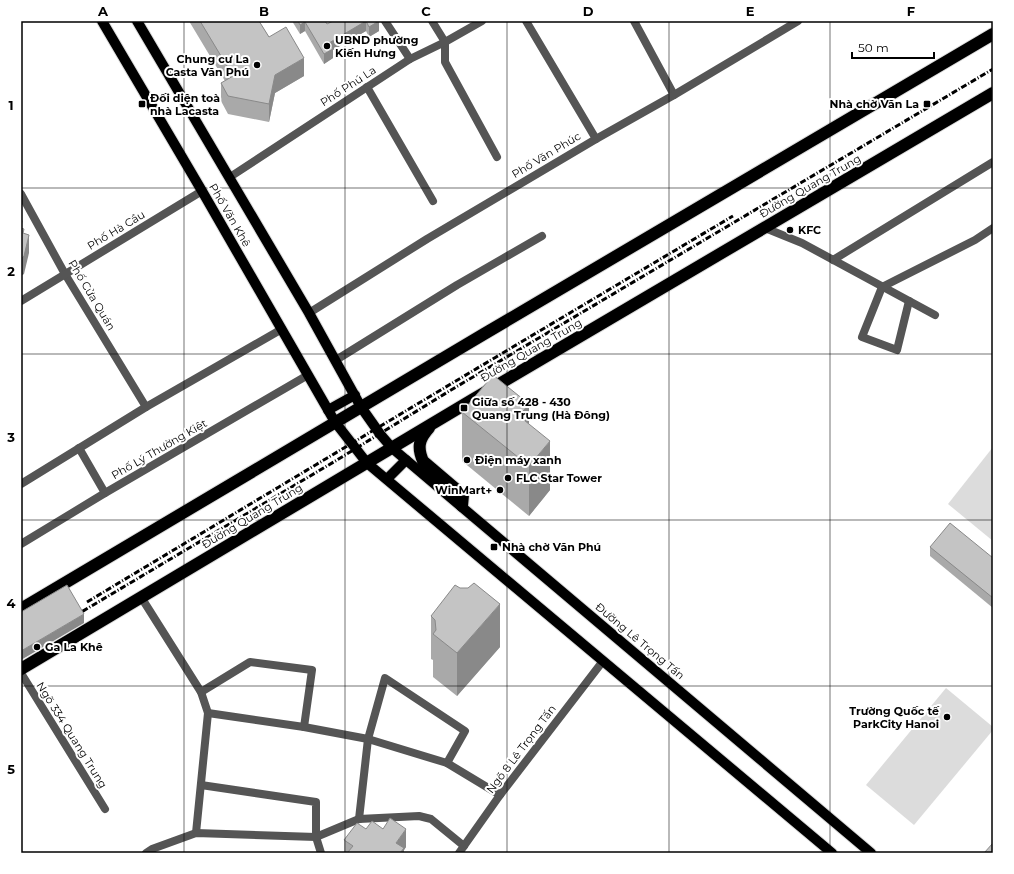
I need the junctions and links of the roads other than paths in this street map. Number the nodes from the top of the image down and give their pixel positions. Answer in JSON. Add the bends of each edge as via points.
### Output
{"nodes":[{"id":1,"x":102,"y":21,"type":"edge"},
{"id":2,"x":137,"y":21,"type":"edge"},
{"id":3,"x":385,"y":21,"type":"edge"},
{"id":4,"x":432,"y":21,"type":"edge"},
{"id":5,"x":482,"y":21,"type":"edge"},
{"id":6,"x":526,"y":21,"type":"edge"},
{"id":7,"x":798,"y":21,"type":"edge"},
{"id":8,"x":638,"y":22,"type":"edge"},
{"id":9,"x":993,"y":34,"type":"edge"},
{"id":10,"x":445,"y":42,"type":"junction"},
{"id":11,"x":410,"y":59,"type":"junction"},
{"id":12,"x":367,"y":87,"type":"junction"},
{"id":13,"x":993,"y":93,"type":"edge"},
{"id":14,"x":674,"y":95,"type":"junction"},
{"id":15,"x":596,"y":139,"type":"junction"},
{"id":16,"x":497,"y":157,"type":"dead end"},
{"id":17,"x":993,"y":162,"type":"edge"},
{"id":18,"x":230,"y":177,"type":"junction"},
{"id":19,"x":202,"y":190,"type":"junction"},
{"id":20,"x":21,"y":194,"type":"edge"},
{"id":21,"x":433,"y":201,"type":"dead end"},
{"id":22,"x":765,"y":228,"type":"junction"},
{"id":23,"x":993,"y":228,"type":"edge"},
{"id":24,"x":542,"y":236,"type":"dead end"},
{"id":25,"x":834,"y":260,"type":"junction"},
{"id":26,"x":65,"y":274,"type":"junction"},
{"id":27,"x":882,"y":286,"type":"junction"},
{"id":28,"x":21,"y":301,"type":"edge"},
{"id":29,"x":909,"y":301,"type":"junction"},
{"id":30,"x":309,"y":313,"type":"junction"},
{"id":31,"x":935,"y":315,"type":"dead end"},
{"id":32,"x":282,"y":329,"type":"junction"},
{"id":33,"x":336,"y":360,"type":"junction"},
{"id":34,"x":308,"y":375,"type":"junction"},
{"id":35,"x":354,"y":395,"type":"junction"},
{"id":36,"x":146,"y":407,"type":"junction"},
{"id":37,"x":361,"y":407,"type":"junction"},
{"id":38,"x":328,"y":410,"type":"junction"},
{"id":39,"x":335,"y":422,"type":"junction"},
{"id":40,"x":432,"y":424,"type":"junction"},
{"id":41,"x":79,"y":448,"type":"junction"},
{"id":42,"x":392,"y":448,"type":"junction"},
{"id":43,"x":406,"y":460,"type":"junction"},
{"id":44,"x":367,"y":463,"type":"junction"},
{"id":45,"x":387,"y":479,"type":"junction"},
{"id":46,"x":21,"y":484,"type":"edge"},
{"id":47,"x":105,"y":494,"type":"junction"},
{"id":48,"x":462,"y":506,"type":"junction"},
{"id":49,"x":21,"y":544,"type":"edge"},
{"id":50,"x":141,"y":597,"type":"junction"},
{"id":51,"x":21,"y":609,"type":"edge"},
{"id":52,"x":603,"y":661,"type":"junction"},
{"id":53,"x":21,"y":669,"type":"edge"},
{"id":54,"x":21,"y":673,"type":"edge"},
{"id":55,"x":201,"y":692,"type":"junction"},
{"id":56,"x":208,"y":713,"type":"junction"},
{"id":57,"x":304,"y":727,"type":"junction"},
{"id":58,"x":368,"y":739,"type":"junction"},
{"id":59,"x":447,"y":763,"type":"junction"},
{"id":60,"x":202,"y":785,"type":"junction"},
{"id":61,"x":500,"y":794,"type":"junction"},
{"id":62,"x":105,"y":809,"type":"dead end"},
{"id":63,"x":359,"y":819,"type":"junction"},
{"id":64,"x":196,"y":833,"type":"junction"},
{"id":65,"x":316,"y":837,"type":"junction"},
{"id":66,"x":462,"y":850,"type":"edge"},
{"id":67,"x":146,"y":853,"type":"edge"},
{"id":68,"x":321,"y":853,"type":"edge"},
{"id":69,"x":832,"y":853,"type":"edge"},
{"id":70,"x":871,"y":853,"type":"edge"}],
"edges":[{"from":1,"to":19,"type":"main road","name":"Phố Văn Khê"},
{"from":2,"to":18,"type":"main road","name":"Phố Văn Khê"},
{"from":3,"to":11,"type":"street"},
{"from":4,"to":10,"type":"street"},
{"from":5,"to":10,"type":"street","name":"Phố Phú La"},
{"from":6,"to":15,"type":"street"},
{"from":7,"to":14,"type":"street","name":"Phố Văn Phúc"},
{"from":8,"to":14,"type":"street"},
{"from":9,"to":37,"type":"highway"},
{"from":10,"to":11,"type":"street","name":"Phố Phú La"},
{"from":10,"to":16,"type":"street","via":[[445,62]]},
{"from":11,"to":12,"type":"street","name":"Phố Phú La"},
{"from":12,"to":18,"type":"street","name":"Phố Phú La"},
{"from":12,"to":21,"type":"street"},
{"from":13,"to":22,"type":"highway","name":"Đường Quang Trung"},
{"from":14,"to":15,"type":"street","name":"Phố Văn Phúc"},
{"from":15,"to":30,"type":"street","name":"Phố Văn Phúc","via":[[427,239]]},
{"from":17,"to":25,"type":"street"},
{"from":18,"to":30,"type":"main road","name":"Phố Văn Khê"},
{"from":19,"to":26,"type":"street","name":"Phố Hà Cầu"},
{"from":19,"to":32,"type":"main road","name":"Phố Văn Khê"},
{"from":20,"to":26,"type":"street","name":"Phố Cửa Quán"},
{"from":22,"to":25,"type":"street"},
{"from":22,"to":40,"type":"highway","name":"Đường Quang Trung"},
{"from":23,"to":27,"type":"street","via":[[975,240]]},
{"from":24,"to":33,"type":"street"},
{"from":25,"to":27,"type":"street"},
{"from":26,"to":28,"type":"street","name":"Phố Hà Cầu"},
{"from":26,"to":36,"type":"street","name":"Phố Cửa Quán"},
{"from":27,"to":29,"type":"street"},
{"from":27,"to":29,"type":"street","via":[[862,337],[897,350]]},
{"from":29,"to":31,"type":"street"},
{"from":30,"to":33,"type":"main road","name":"Phố Văn Khê"},
{"from":32,"to":34,"type":"main road","name":"Phố Văn Khê"},
{"from":32,"to":36,"type":"street"},
{"from":33,"to":35,"type":"main road","name":"Phố Văn Khê"},
{"from":34,"to":38,"type":"main road","name":"Phố Văn Khê"},
{"from":34,"to":47,"type":"street","name":"Phố Lý Thường Kiệt"},
{"from":35,"to":37,"type":"main road","name":"Phố Văn Khê"},
{"from":35,"to":38,"type":"main road"},
{"from":36,"to":41,"type":"street"},
{"from":37,"to":39,"type":"highway"},
{"from":37,"to":42,"type":"main road","name":"Phố Văn Khê"},
{"from":38,"to":39,"type":"main road","name":"Phố Văn Khê"},
{"from":39,"to":44,"type":"main road","name":"Phố Văn Khê"},
{"from":39,"to":51,"type":"highway"},
{"from":40,"to":42,"type":"highway","name":"Đường Quang Trung"},
{"from":40,"to":48,"type":"highway","via":[[422,435],[422,461],[462,495]]},
{"from":41,"to":46,"type":"street"},
{"from":41,"to":47,"type":"street"},
{"from":42,"to":43,"type":"main road","name":"Đường Lê Trọng Tấn"},
{"from":42,"to":44,"type":"highway","name":"Đường Quang Trung"},
{"from":43,"to":45,"type":"main road"},
{"from":43,"to":48,"type":"main road","name":"Đường Lê Trọng Tấn"},
{"from":44,"to":45,"type":"main road"},
{"from":44,"to":50,"type":"highway","name":"Đường Quang Trung"},
{"from":45,"to":52,"type":"main road"},
{"from":47,"to":49,"type":"street","name":"Phố Lý Thường Kiệt"},
{"from":48,"to":70,"type":"main road","name":"Đường Lê Trọng Tấn"},
{"from":50,"to":53,"type":"highway","name":"Đường Quang Trung"},
{"from":50,"to":55,"type":"street"},
{"from":52,"to":61,"type":"street","name":"Ngõ 8 Lê Trọng Tấn"},
{"from":52,"to":69,"type":"main road"},
{"from":54,"to":62,"type":"street","name":"Ngõ 334 Quang Trung"},
{"from":55,"to":56,"type":"street"},
{"from":55,"to":57,"type":"street","via":[[250,662],[312,670]]},
{"from":56,"to":57,"type":"street"},
{"from":56,"to":60,"type":"street"},
{"from":57,"to":58,"type":"street"},
{"from":58,"to":59,"type":"street"},
{"from":58,"to":59,"type":"street","via":[[385,678],[465,731]]},
{"from":58,"to":63,"type":"street"},
{"from":59,"to":61,"type":"street"},
{"from":60,"to":64,"type":"street"},
{"from":60,"to":65,"type":"street","via":[[316,802]]},
{"from":61,"to":66,"type":"street","name":"Ngõ 8 Lê Trọng Tấn"},
{"from":63,"to":65,"type":"street"},
{"from":63,"to":66,"type":"street","via":[[419,816],[431,819]]},
{"from":64,"to":65,"type":"street"},
{"from":64,"to":67,"type":"street"},
{"from":65,"to":68,"type":"street"}]}
